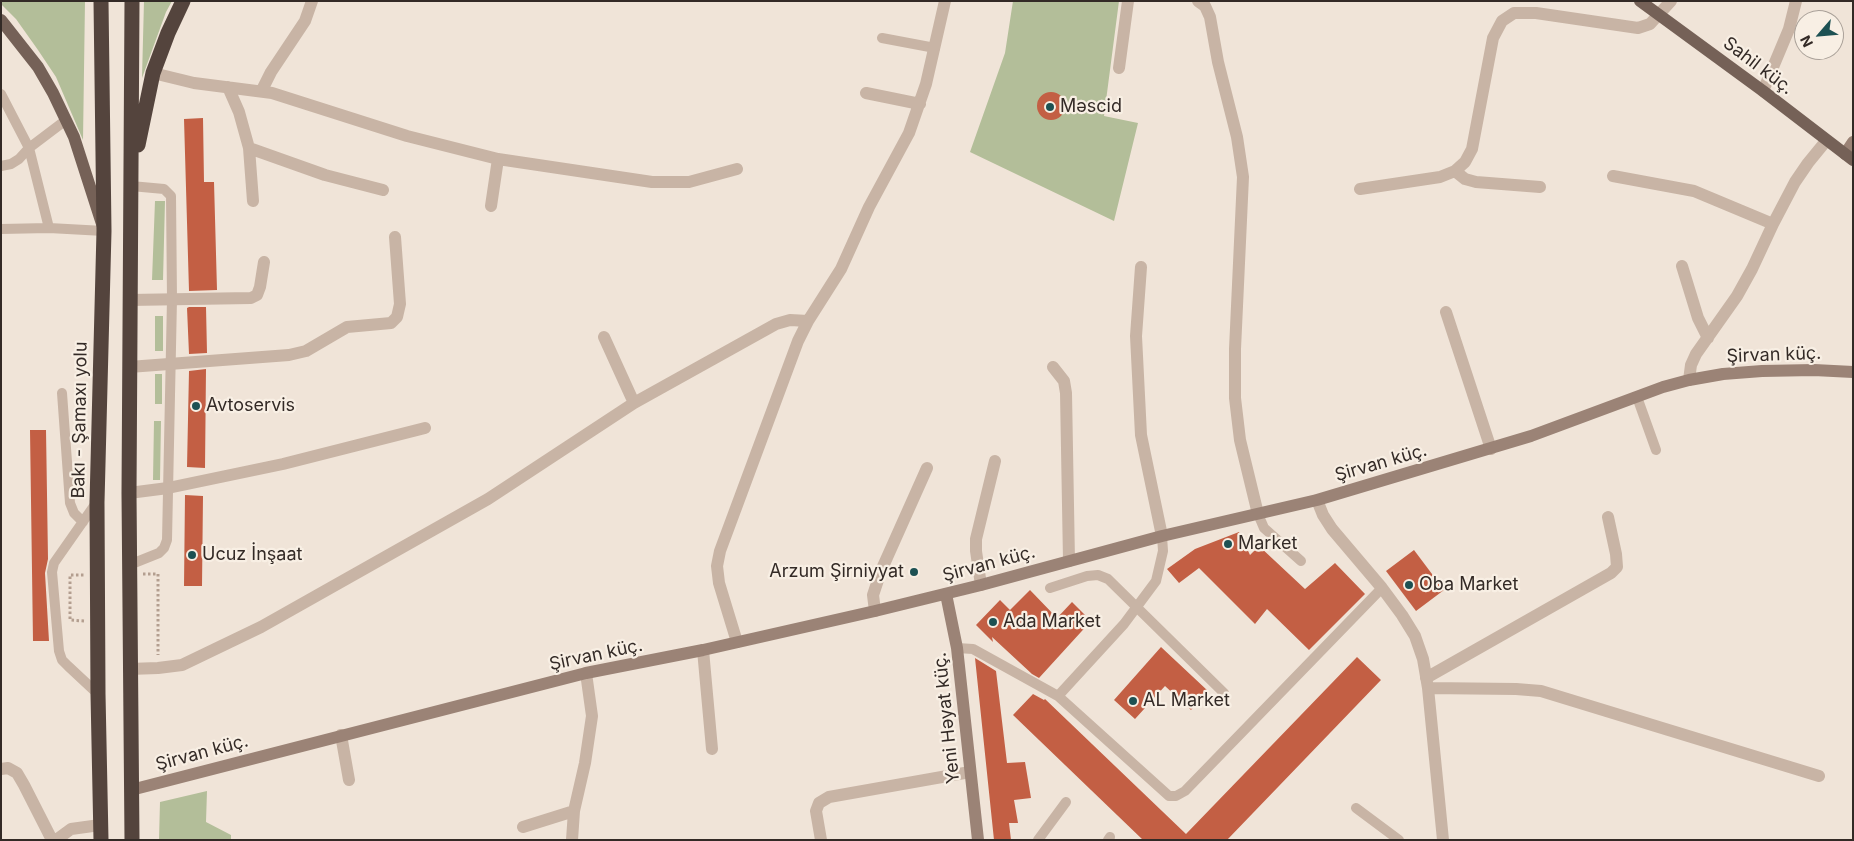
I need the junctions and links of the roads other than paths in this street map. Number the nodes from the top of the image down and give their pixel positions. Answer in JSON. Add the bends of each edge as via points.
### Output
{"nodes":[{"id":1,"x":101,"y":1,"type":"edge"},
{"id":2,"x":132,"y":1,"type":"edge"},
{"id":3,"x":182,"y":1,"type":"edge"},
{"id":4,"x":312,"y":1,"type":"edge"},
{"id":5,"x":944,"y":1,"type":"edge"},
{"id":6,"x":1128,"y":1,"type":"edge"},
{"id":7,"x":1640,"y":1,"type":"edge"},
{"id":8,"x":1671,"y":1,"type":"edge"},
{"id":9,"x":1796,"y":1,"type":"edge"},
{"id":10,"x":1205,"y":3,"type":"edge"},
{"id":11,"x":1659,"y":15,"type":"junction"},
{"id":12,"x":1,"y":20,"type":"edge"},
{"id":13,"x":882,"y":38,"type":"dead end"},
{"id":14,"x":935,"y":48,"type":"junction"},
{"id":15,"x":1119,"y":68,"type":"dead end"},
{"id":16,"x":153,"y":73,"type":"junction"},
{"id":17,"x":228,"y":87,"type":"junction"},
{"id":18,"x":262,"y":90,"type":"junction"},
{"id":19,"x":1763,"y":91,"type":"junction"},
{"id":20,"x":866,"y":93,"type":"dead end"},
{"id":21,"x":1,"y":94,"type":"edge"},
{"id":22,"x":920,"y":104,"type":"junction"},
{"id":23,"x":66,"y":120,"type":"junction"},
{"id":24,"x":1826,"y":141,"type":"junction"},
{"id":25,"x":1853,"y":142,"type":"edge"},
{"id":26,"x":29,"y":148,"type":"junction"},
{"id":27,"x":249,"y":148,"type":"junction"},
{"id":28,"x":1849,"y":157,"type":"edge"},
{"id":29,"x":498,"y":159,"type":"junction"},
{"id":30,"x":1,"y":166,"type":"edge"},
{"id":31,"x":737,"y":170,"type":"dead end"},
{"id":32,"x":1455,"y":171,"type":"junction"},
{"id":33,"x":1613,"y":176,"type":"dead end"},
{"id":34,"x":131,"y":186,"type":"junction"},
{"id":35,"x":1540,"y":187,"type":"dead end"},
{"id":36,"x":383,"y":190,"type":"dead end"},
{"id":37,"x":1360,"y":190,"type":"dead end"},
{"id":38,"x":253,"y":201,"type":"dead end"},
{"id":39,"x":491,"y":206,"type":"dead end"},
{"id":40,"x":1773,"y":224,"type":"junction"},
{"id":41,"x":49,"y":228,"type":"junction"},
{"id":42,"x":1,"y":229,"type":"edge"},
{"id":43,"x":104,"y":231,"type":"junction"},
{"id":44,"x":395,"y":237,"type":"dead end"},
{"id":45,"x":264,"y":262,"type":"dead end"},
{"id":46,"x":1682,"y":266,"type":"dead end"},
{"id":47,"x":1141,"y":267,"type":"dead end"},
{"id":48,"x":130,"y":300,"type":"junction"},
{"id":49,"x":172,"y":300,"type":"junction"},
{"id":50,"x":1446,"y":312,"type":"dead end"},
{"id":51,"x":808,"y":321,"type":"junction"},
{"id":52,"x":604,"y":337,"type":"dead end"},
{"id":53,"x":1708,"y":338,"type":"junction"},
{"id":54,"x":171,"y":365,"type":"junction"},
{"id":55,"x":129,"y":367,"type":"junction"},
{"id":56,"x":1053,"y":367,"type":"dead end"},
{"id":57,"x":1853,"y":372,"type":"edge"},
{"id":58,"x":1689,"y":380,"type":"junction"},
{"id":59,"x":62,"y":392,"type":"dead end"},
{"id":60,"x":1637,"y":397,"type":"junction"},
{"id":61,"x":634,"y":403,"type":"junction"},
{"id":62,"x":425,"y":428,"type":"dead end"},
{"id":63,"x":1491,"y":449,"type":"junction"},
{"id":64,"x":1656,"y":450,"type":"dead end"},
{"id":65,"x":995,"y":461,"type":"dead end"},
{"id":66,"x":927,"y":468,"type":"dead end"},
{"id":67,"x":168,"y":488,"type":"junction"},
{"id":68,"x":129,"y":493,"type":"junction"},
{"id":69,"x":1317,"y":500,"type":"junction"},
{"id":70,"x":97,"y":502,"type":"junction"},
{"id":71,"x":1258,"y":514,"type":"junction"},
{"id":72,"x":1608,"y":517,"type":"dead end"},
{"id":73,"x":83,"y":522,"type":"junction"},
{"id":74,"x":1162,"y":536,"type":"junction"},
{"id":75,"x":1069,"y":560,"type":"junction"},
{"id":76,"x":1301,"y":562,"type":"dead end"},
{"id":77,"x":129,"y":565,"type":"junction"},
{"id":78,"x":980,"y":585,"type":"junction"},
{"id":79,"x":1050,"y":588,"type":"dead end"},
{"id":80,"x":1382,"y":588,"type":"junction"},
{"id":81,"x":946,"y":594,"type":"junction"},
{"id":82,"x":1137,"y":608,"type":"junction"},
{"id":83,"x":875,"y":611,"type":"junction"},
{"id":84,"x":737,"y":642,"type":"junction"},
{"id":85,"x":958,"y":648,"type":"junction"},
{"id":86,"x":703,"y":650,"type":"junction"},
{"id":87,"x":129,"y":669,"type":"junction"},
{"id":88,"x":586,"y":673,"type":"junction"},
{"id":89,"x":1427,"y":683,"type":"junction"},
{"id":90,"x":1224,"y":693,"type":"dead end"},
{"id":91,"x":98,"y":694,"type":"junction"},
{"id":92,"x":1058,"y":696,"type":"junction"},
{"id":93,"x":341,"y":735,"type":"junction"},
{"id":94,"x":712,"y":749,"type":"dead end"},
{"id":95,"x":1,"y":769,"type":"edge"},
{"id":96,"x":970,"y":772,"type":"junction"},
{"id":97,"x":1819,"y":776,"type":"dead end"},
{"id":98,"x":350,"y":780,"type":"dead end"},
{"id":99,"x":131,"y":790,"type":"junction"},
{"id":100,"x":1066,"y":802,"type":"dead end"},
{"id":101,"x":1356,"y":808,"type":"dead end"},
{"id":102,"x":574,"y":810,"type":"junction"},
{"id":103,"x":523,"y":827,"type":"dead end"},
{"id":104,"x":101,"y":833,"type":"edge"},
{"id":105,"x":1441,"y":839,"type":"edge"},
{"id":106,"x":54,"y":840,"type":"edge"},
{"id":107,"x":132,"y":840,"type":"edge"},
{"id":108,"x":572,"y":840,"type":"edge"},
{"id":109,"x":822,"y":840,"type":"edge"},
{"id":110,"x":978,"y":840,"type":"edge"},
{"id":111,"x":1038,"y":840,"type":"edge"},
{"id":112,"x":1398,"y":840,"type":"edge"}],
"edges":[{"from":1,"to":43,"type":"highway","name":"Bakı - Şamaxı yolu"},
{"from":2,"to":34,"type":"highway"},
{"from":3,"to":16,"type":"highway"},
{"from":4,"to":18,"type":"street","via":[[305,21]]},
{"from":5,"to":14,"type":"street"},
{"from":6,"to":15,"type":"street"},
{"from":7,"to":11,"type":"main road","name":"Sahil küç."},
{"from":8,"to":11,"type":"street"},
{"from":9,"to":19,"type":"street","via":[[1789,29]]},
{"from":10,"to":71,"type":"street","via":[[1243,177],[1234,350],[1235,398],[1240,440]]},
{"from":11,"to":19,"type":"main road","name":"Sahil küç."},
{"from":11,"to":32,"type":"street","via":[[1650,24],[1638,28],[1536,13],[1514,13],[1502,21],[1493,38],[1472,149]]},
{"from":12,"to":23,"type":"main road","via":[[38,67]]},
{"from":13,"to":14,"type":"lane"},
{"from":14,"to":22,"type":"street"},
{"from":16,"to":17,"type":"street"},
{"from":16,"to":34,"type":"highway"},
{"from":17,"to":18,"type":"street"},
{"from":17,"to":27,"type":"street"},
{"from":18,"to":29,"type":"street","via":[[407,136]]},
{"from":19,"to":24,"type":"main road","name":"Sahil küç."},
{"from":20,"to":22,"type":"street"},
{"from":21,"to":26,"type":"lane"},
{"from":22,"to":51,"type":"street","via":[[909,133],[869,207],[841,269]]},
{"from":23,"to":26,"type":"lane"},
{"from":23,"to":43,"type":"main road"},
{"from":24,"to":28,"type":"main road","name":"Sahil küç."},
{"from":24,"to":40,"type":"street","via":[[1808,163]]},
{"from":25,"to":28,"type":"street"},
{"from":26,"to":30,"type":"lane","via":[[12,164]]},
{"from":26,"to":41,"type":"lane"},
{"from":27,"to":36,"type":"street","via":[[325,175]]},
{"from":27,"to":38,"type":"street"},
{"from":29,"to":31,"type":"street","via":[[652,182],[689,182]]},
{"from":29,"to":39,"type":"street"},
{"from":32,"to":35,"type":"street","via":[[1476,182]]},
{"from":32,"to":37,"type":"street","via":[[1440,177]]},
{"from":33,"to":40,"type":"street","via":[[1694,191]]},
{"from":34,"to":48,"type":"highway"},
{"from":34,"to":49,"type":"lane","via":[[164,189],[171,196]]},
{"from":40,"to":53,"type":"street","via":[[1737,296]]},
{"from":41,"to":42,"type":"lane"},
{"from":41,"to":43,"type":"lane"},
{"from":43,"to":70,"type":"highway","name":"Bakı - Şamaxı yolu"},
{"from":44,"to":54,"type":"street","via":[[400,304],[391,323],[347,327],[306,351],[289,355]]},
{"from":45,"to":49,"type":"street","via":[[260,287],[257,295],[251,298]]},
{"from":46,"to":53,"type":"street","via":[[1698,318]]},
{"from":47,"to":74,"type":"street","via":[[1136,336],[1141,435]]},
{"from":48,"to":49,"type":"street"},
{"from":48,"to":55,"type":"highway"},
{"from":49,"to":54,"type":"lane"},
{"from":50,"to":63,"type":"street"},
{"from":51,"to":61,"type":"street","via":[[790,320],[776,324]]},
{"from":51,"to":84,"type":"street","via":[[720,551],[717,566]]},
{"from":52,"to":61,"type":"street"},
{"from":53,"to":58,"type":"street","via":[[1691,365]]},
{"from":54,"to":55,"type":"street"},
{"from":54,"to":67,"type":"lane"},
{"from":55,"to":68,"type":"highway"},
{"from":56,"to":75,"type":"street","via":[[1064,380],[1066,393]]},
{"from":57,"to":58,"type":"street","name":"Şirvan küç.","via":[[1762,370]]},
{"from":58,"to":60,"type":"street","name":"Şirvan küç."},
{"from":59,"to":73,"type":"lane","via":[[70,503]]},
{"from":60,"to":63,"type":"street","name":"Şirvan küç."},
{"from":60,"to":64,"type":"lane"},
{"from":61,"to":87,"type":"street","via":[[488,499],[262,627],[182,665]]},
{"from":62,"to":67,"type":"street","via":[[283,464]]},
{"from":63,"to":69,"type":"street","name":"Şirvan küç."},
{"from":65,"to":78,"type":"street","via":[[976,538]]},
{"from":66,"to":83,"type":"street","via":[[881,571],[874,595]]},
{"from":67,"to":68,"type":"street"},
{"from":67,"to":77,"type":"lane","via":[[164,548]]},
{"from":68,"to":77,"type":"highway"},
{"from":69,"to":71,"type":"street","name":"Şirvan küç."},
{"from":69,"to":80,"type":"street","via":[[1332,529]]},
{"from":70,"to":73,"type":"lane"},
{"from":70,"to":91,"type":"highway","name":"Bakı - Şamaxı yolu"},
{"from":71,"to":74,"type":"street","name":"Şirvan küç."},
{"from":71,"to":76,"type":"lane","via":[[1264,528]]},
{"from":72,"to":89,"type":"street","via":[[1617,567],[1611,573]]},
{"from":73,"to":91,"type":"lane","via":[[54,563],[52,572],[58,641],[62,660]]},
{"from":74,"to":75,"type":"street","name":"Şirvan küç."},
{"from":74,"to":82,"type":"lane","via":[[1163,551],[1156,580]]},
{"from":75,"to":78,"type":"street","name":"Şirvan küç."},
{"from":77,"to":87,"type":"highway"},
{"from":78,"to":81,"type":"street","name":"Şirvan küç."},
{"from":79,"to":82,"type":"lane","via":[[1098,575],[1108,578]]},
{"from":80,"to":89,"type":"street","via":[[1415,636]]},
{"from":80,"to":92,"type":"lane","via":[[1176,796],[1169,796]]},
{"from":81,"to":83,"type":"street","name":"Şirvan küç."},
{"from":81,"to":85,"type":"street","name":"Yeni Həyat küç."},
{"from":82,"to":90,"type":"lane"},
{"from":82,"to":92,"type":"lane"},
{"from":83,"to":84,"type":"street","name":"Şirvan küç."},
{"from":84,"to":86,"type":"street","name":"Şirvan küç."},
{"from":85,"to":92,"type":"lane","via":[[973,649]]},
{"from":85,"to":96,"type":"street","name":"Yeni Həyat küç."},
{"from":86,"to":88,"type":"street","name":"Şirvan küç."},
{"from":86,"to":94,"type":"street"},
{"from":87,"to":99,"type":"highway"},
{"from":88,"to":93,"type":"street","name":"Şirvan küç."},
{"from":88,"to":102,"type":"street","via":[[592,716]]},
{"from":89,"to":97,"type":"street","via":[[1541,691]]},
{"from":89,"to":105,"type":"street"},
{"from":91,"to":104,"type":"highway","name":"Bakı - Şamaxı yolu"},
{"from":93,"to":98,"type":"street"},
{"from":93,"to":99,"type":"street","name":"Şirvan küç."},
{"from":95,"to":106,"type":"street","via":[[8,768],[16,773]]},
{"from":96,"to":109,"type":"street","via":[[829,797],[819,802],[816,811]]},
{"from":96,"to":110,"type":"street","name":"Yeni Həyat küç."},
{"from":99,"to":107,"type":"highway"},
{"from":100,"to":111,"type":"lane"},
{"from":101,"to":112,"type":"lane"},
{"from":102,"to":103,"type":"street"},
{"from":102,"to":108,"type":"street"},
{"from":104,"to":106,"type":"street","via":[[71,829]]}]}
